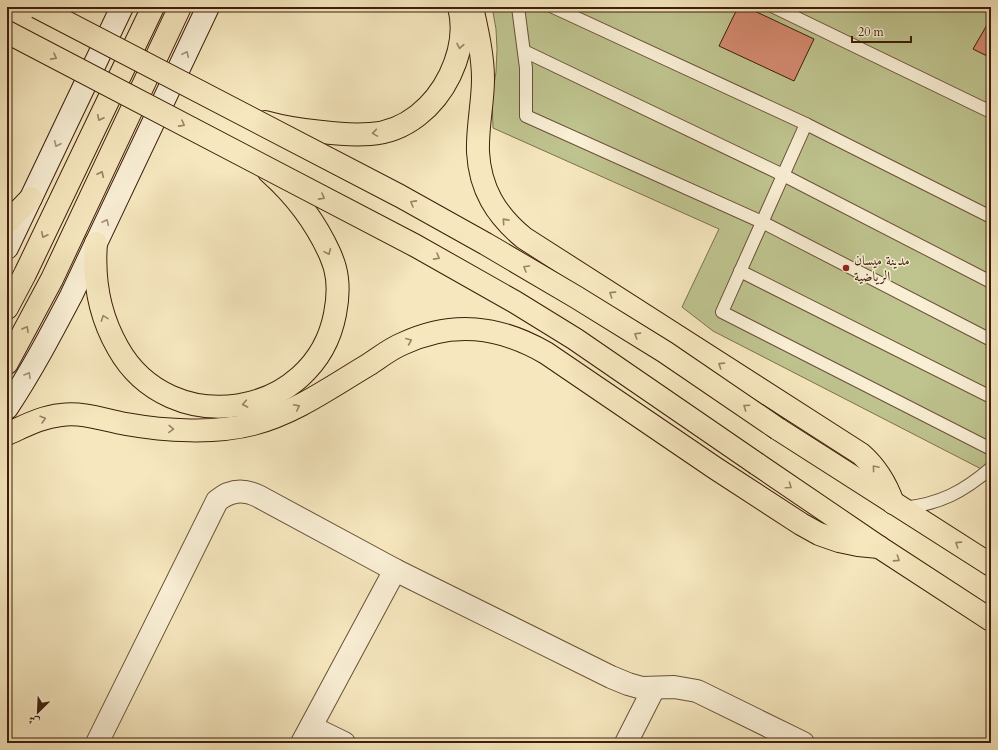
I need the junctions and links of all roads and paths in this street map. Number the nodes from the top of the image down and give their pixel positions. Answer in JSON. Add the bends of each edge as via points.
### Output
{"nodes":[{"id":1,"x":37,"y":7,"type":"edge"},
{"id":2,"x":122,"y":7,"type":"edge"},
{"id":3,"x":154,"y":7,"type":"edge"},
{"id":4,"x":180,"y":7,"type":"edge"},
{"id":5,"x":208,"y":7,"type":"edge"},
{"id":6,"x":459,"y":7,"type":"edge"},
{"id":7,"x":472,"y":7,"type":"edge"},
{"id":8,"x":518,"y":7,"type":"edge"},
{"id":9,"x":553,"y":7,"type":"edge"},
{"id":10,"x":774,"y":7,"type":"edge"},
{"id":11,"x":7,"y":32,"type":"edge"},
{"id":12,"x":7,"y":41,"type":"edge"},
{"id":13,"x":33,"y":46,"type":"junction"},
{"id":14,"x":524,"y":51,"type":"junction"},
{"id":15,"x":991,"y":112,"type":"edge"},
{"id":16,"x":252,"y":119,"type":"junction"},
{"id":17,"x":806,"y":124,"type":"junction"},
{"id":18,"x":262,"y":166,"type":"junction"},
{"id":19,"x":783,"y":175,"type":"junction"},
{"id":20,"x":31,"y":198,"type":"junction"},
{"id":21,"x":991,"y":217,"type":"edge"},
{"id":22,"x":762,"y":222,"type":"junction"},
{"id":23,"x":7,"y":223,"type":"edge"},
{"id":24,"x":96,"y":243,"type":"junction"},
{"id":25,"x":7,"y":248,"type":"edge"},
{"id":26,"x":740,"y":271,"type":"junction"},
{"id":27,"x":991,"y":282,"type":"edge"},
{"id":28,"x":7,"y":308,"type":"edge"},
{"id":29,"x":991,"y":340,"type":"edge"},
{"id":30,"x":7,"y":363,"type":"edge"},
{"id":31,"x":991,"y":397,"type":"edge"},
{"id":32,"x":7,"y":408,"type":"edge"},
{"id":33,"x":7,"y":434,"type":"edge"},
{"id":34,"x":991,"y":449,"type":"edge"},
{"id":35,"x":991,"y":468,"type":"edge"},
{"id":36,"x":898,"y":506,"type":"junction"},
{"id":37,"x":879,"y":547,"type":"junction"},
{"id":38,"x":991,"y":565,"type":"edge"},
{"id":39,"x":395,"y":570,"type":"junction"},
{"id":40,"x":991,"y":620,"type":"edge"},
{"id":41,"x":654,"y":688,"type":"junction"},
{"id":42,"x":307,"y":735,"type":"edge"},
{"id":43,"x":97,"y":743,"type":"edge"},
{"id":44,"x":344,"y":743,"type":"edge"},
{"id":45,"x":626,"y":743,"type":"edge"},
{"id":46,"x":802,"y":743,"type":"edge"}],
"edges":[{"from":1,"to":16,"type":"main road","bridge":true},
{"from":2,"to":20,"type":"street","one_way":true},
{"from":3,"to":28,"type":"main road","one_way":true},
{"from":30,"to":4,"type":"main road","one_way":true,"via":[[52,279]]},
{"from":24,"to":5,"type":"street","one_way":true},
{"from":6,"to":16,"type":"main road","one_way":true,"bridge":true,"via":[[461,39],[454,67],[440,93],[430,105],[405,124],[372,134],[350,134],[303,130]]},
{"from":36,"to":7,"type":"main road","one_way":true,"via":[[880,475],[861,454],[524,238],[511,227],[491,200],[480,168],[478,152],[483,78],[480,44]]},
{"from":8,"to":14,"type":"lane"},
{"from":9,"to":17,"type":"lane"},
{"from":10,"to":15,"type":"lane"},
{"from":11,"to":13,"type":"main road","bridge":true},
{"from":12,"to":13,"type":"main road"},
{"from":13,"to":18,"type":"main road","one_way":true,"bridge":true},
{"from":14,"to":19,"type":"lane"},
{"from":14,"to":22,"type":"lane","via":[[526,116]]},
{"from":36,"to":16,"type":"main road","one_way":true,"bridge":true,"via":[[665,352],[557,286],[400,196]]},
{"from":17,"to":19,"type":"lane"},
{"from":17,"to":21,"type":"lane"},
{"from":18,"to":24,"type":"main road","one_way":true,"via":[[305,211],[335,268],[338,286],[334,323],[320,353],[297,379],[266,398],[252,403],[223,407],[194,404],[167,395],[141,377],[121,354],[103,316],[94,262]]},
{"from":18,"to":37,"type":"main road","one_way":true,"bridge":true,"via":[[416,246],[515,302],[608,361]]},
{"from":19,"to":22,"type":"lane"},
{"from":19,"to":27,"type":"lane"},
{"from":20,"to":23,"type":"main road"},
{"from":20,"to":25,"type":"street"},
{"from":22,"to":26,"type":"lane"},
{"from":22,"to":29,"type":"lane"},
{"from":32,"to":24,"type":"street","one_way":true,"via":[[49,339]]},
{"from":26,"to":31,"type":"lane"},
{"from":26,"to":34,"type":"lane","via":[[722,312]]},
{"from":33,"to":37,"type":"main road","one_way":true,"via":[[48,417],[74,414],[167,429],[224,428],[252,424],[285,413],[313,399],[400,345],[420,336],[463,329],[485,330],[527,342],[546,353],[801,524],[839,541]]},
{"from":35,"to":36,"type":"lane","via":[[975,482],[939,501],[922,506]]},
{"from":38,"to":36,"type":"main road","one_way":true},
{"from":37,"to":40,"type":"main road","one_way":true},
{"from":39,"to":41,"type":"street","via":[[611,677],[642,688]]},
{"from":39,"to":42,"type":"street"},
{"from":39,"to":43,"type":"street","via":[[252,494],[238,491],[223,496],[217,501]]},
{"from":41,"to":45,"type":"street"},
{"from":41,"to":46,"type":"street","via":[[674,687],[697,691]]},
{"from":42,"to":44,"type":"street"}]}
